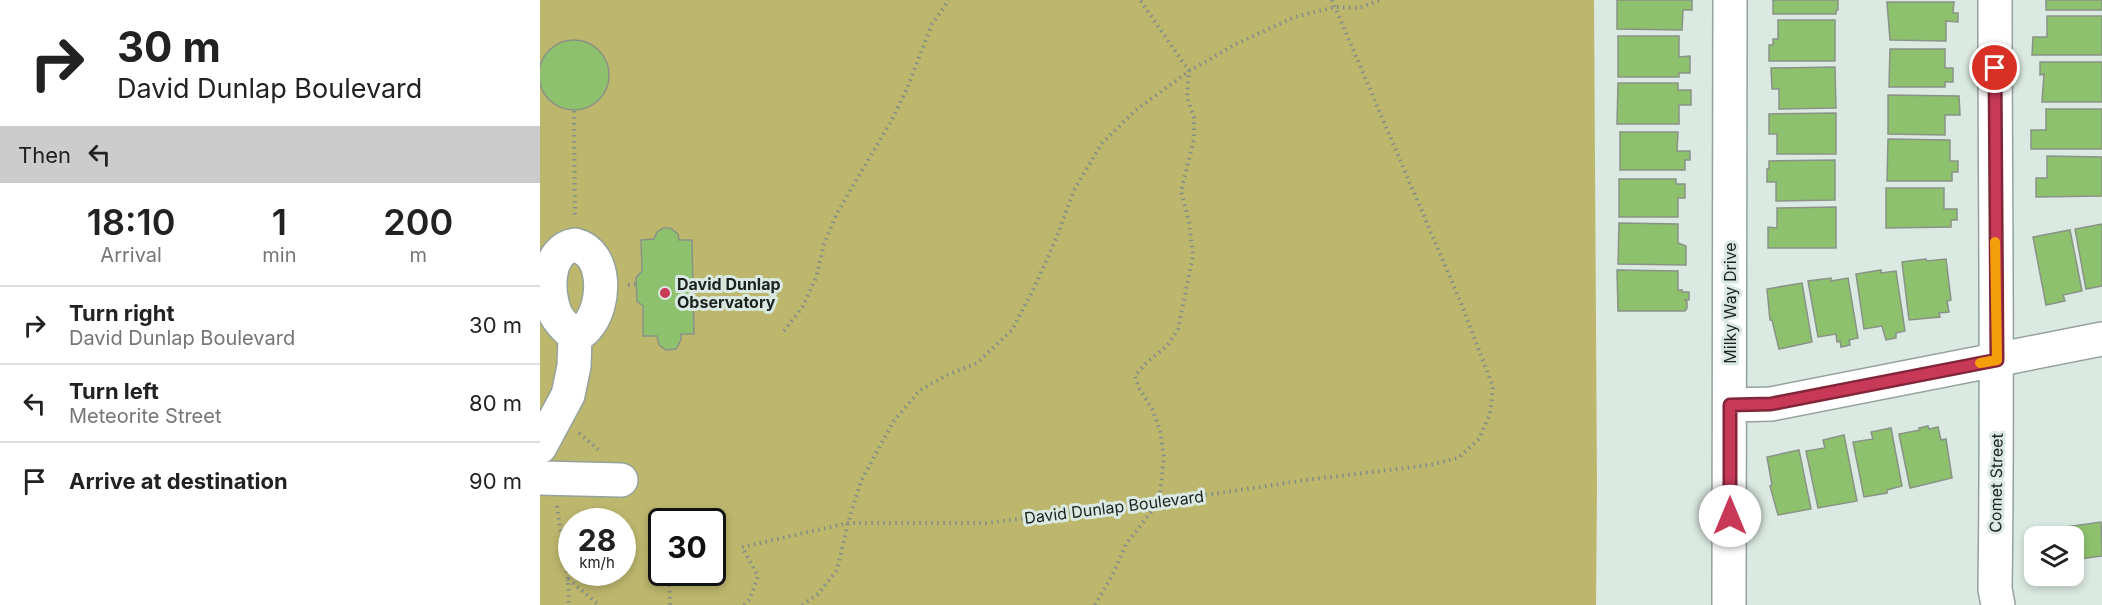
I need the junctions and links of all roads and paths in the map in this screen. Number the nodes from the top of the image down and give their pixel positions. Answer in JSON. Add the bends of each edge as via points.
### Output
{"nodes":[{"id":1,"x":949,"y":0,"type":"edge"},
{"id":2,"x":1140,"y":0,"type":"edge"},
{"id":3,"x":1332,"y":0,"type":"edge"},
{"id":4,"x":1380,"y":0,"type":"edge"},
{"id":5,"x":1730,"y":0,"type":"edge"},
{"id":6,"x":1995,"y":0,"type":"edge"},
{"id":7,"x":1335,"y":7,"type":"junction"},
{"id":8,"x":1189,"y":71,"type":"junction"},
{"id":9,"x":574,"y":111,"type":"dead end"},
{"id":10,"x":575,"y":245,"type":"junction"},
{"id":11,"x":784,"y":331,"type":"dead end"},
{"id":12,"x":575,"y":336,"type":"junction"},
{"id":13,"x":2102,"y":339,"type":"edge"},
{"id":14,"x":1997,"y":360,"type":"junction"},
{"id":15,"x":1730,"y":405,"type":"junction"},
{"id":16,"x":558,"y":414,"type":"junction"},
{"id":17,"x":540,"y":447,"type":"edge"},
{"id":18,"x":614,"y":468,"type":"joint"},
{"id":19,"x":547,"y":478,"type":"edge"},
{"id":20,"x":1159,"y":502,"type":"junction"},
{"id":21,"x":848,"y":523,"type":"junction"},
{"id":22,"x":558,"y":531,"type":"edge"},
{"id":23,"x":568,"y":586,"type":"edge"},
{"id":24,"x":576,"y":586,"type":"edge"},
{"id":25,"x":669,"y":586,"type":"edge"},
{"id":26,"x":568,"y":605,"type":"edge"},
{"id":27,"x":599,"y":605,"type":"edge"},
{"id":28,"x":670,"y":605,"type":"edge"},
{"id":29,"x":744,"y":605,"type":"edge"},
{"id":30,"x":802,"y":605,"type":"edge"},
{"id":31,"x":1095,"y":605,"type":"edge"},
{"id":32,"x":1729,"y":605,"type":"edge"},
{"id":33,"x":1998,"y":605,"type":"edge"}],
"edges":[{"from":1,"to":11,"type":"path","via":[[932,24],[890,123],[837,213],[803,306]]},
{"from":2,"to":8,"type":"path"},
{"from":3,"to":7,"type":"path"},
{"from":4,"to":7,"type":"path","via":[[1359,8]]},
{"from":5,"to":15,"type":"street","name":"Milky Way Drive"},
{"from":6,"to":14,"type":"street","name":"Comet Street"},
{"from":7,"to":8,"type":"path","via":[[1285,22]]},
{"from":7,"to":20,"type":"path","name":"David Dunlap Boulevard","via":[[1449,272],[1493,387],[1490,414],[1479,439],[1458,458]]},
{"from":8,"to":20,"type":"path","via":[[1187,97],[1194,118],[1194,139],[1181,190],[1192,256],[1178,328],[1167,346],[1135,376],[1160,430],[1164,457]]},
{"from":8,"to":21,"type":"path","via":[[1136,110],[1102,143],[1074,190],[1056,239],[1012,330],[977,363],[920,390],[892,422],[861,481]]},
{"from":9,"to":10,"type":"path"},
{"from":10,"to":12,"type":"street","via":[[590,252],[600,285],[594,315]]},
{"from":10,"to":12,"type":"street","via":[[559,253],[550,276],[556,316]]},
{"from":12,"to":16,"type":"street","via":[[568,395]]},
{"from":13,"to":14,"type":"street"},
{"from":14,"to":15,"type":"street","via":[[1771,404]]},
{"from":14,"to":33,"type":"street","name":"Comet Street"},
{"from":15,"to":32,"type":"street","name":"Milky Way Drive"},
{"from":16,"to":17,"type":"street"},
{"from":16,"to":18,"type":"path"},
{"from":18,"to":19,"type":"street"},
{"from":19,"to":22,"type":"path"},
{"from":20,"to":21,"type":"path","name":"David Dunlap Boulevard","via":[[986,523]]},
{"from":20,"to":31,"type":"path","via":[[1126,544]]},
{"from":21,"to":29,"type":"path","name":"David Dunlap Boulevard","via":[[742,547],[758,576]]},
{"from":21,"to":30,"type":"path","via":[[837,570],[818,594]]},
{"from":23,"to":26,"type":"path"},
{"from":24,"to":27,"type":"path"},
{"from":25,"to":28,"type":"path"}]}
